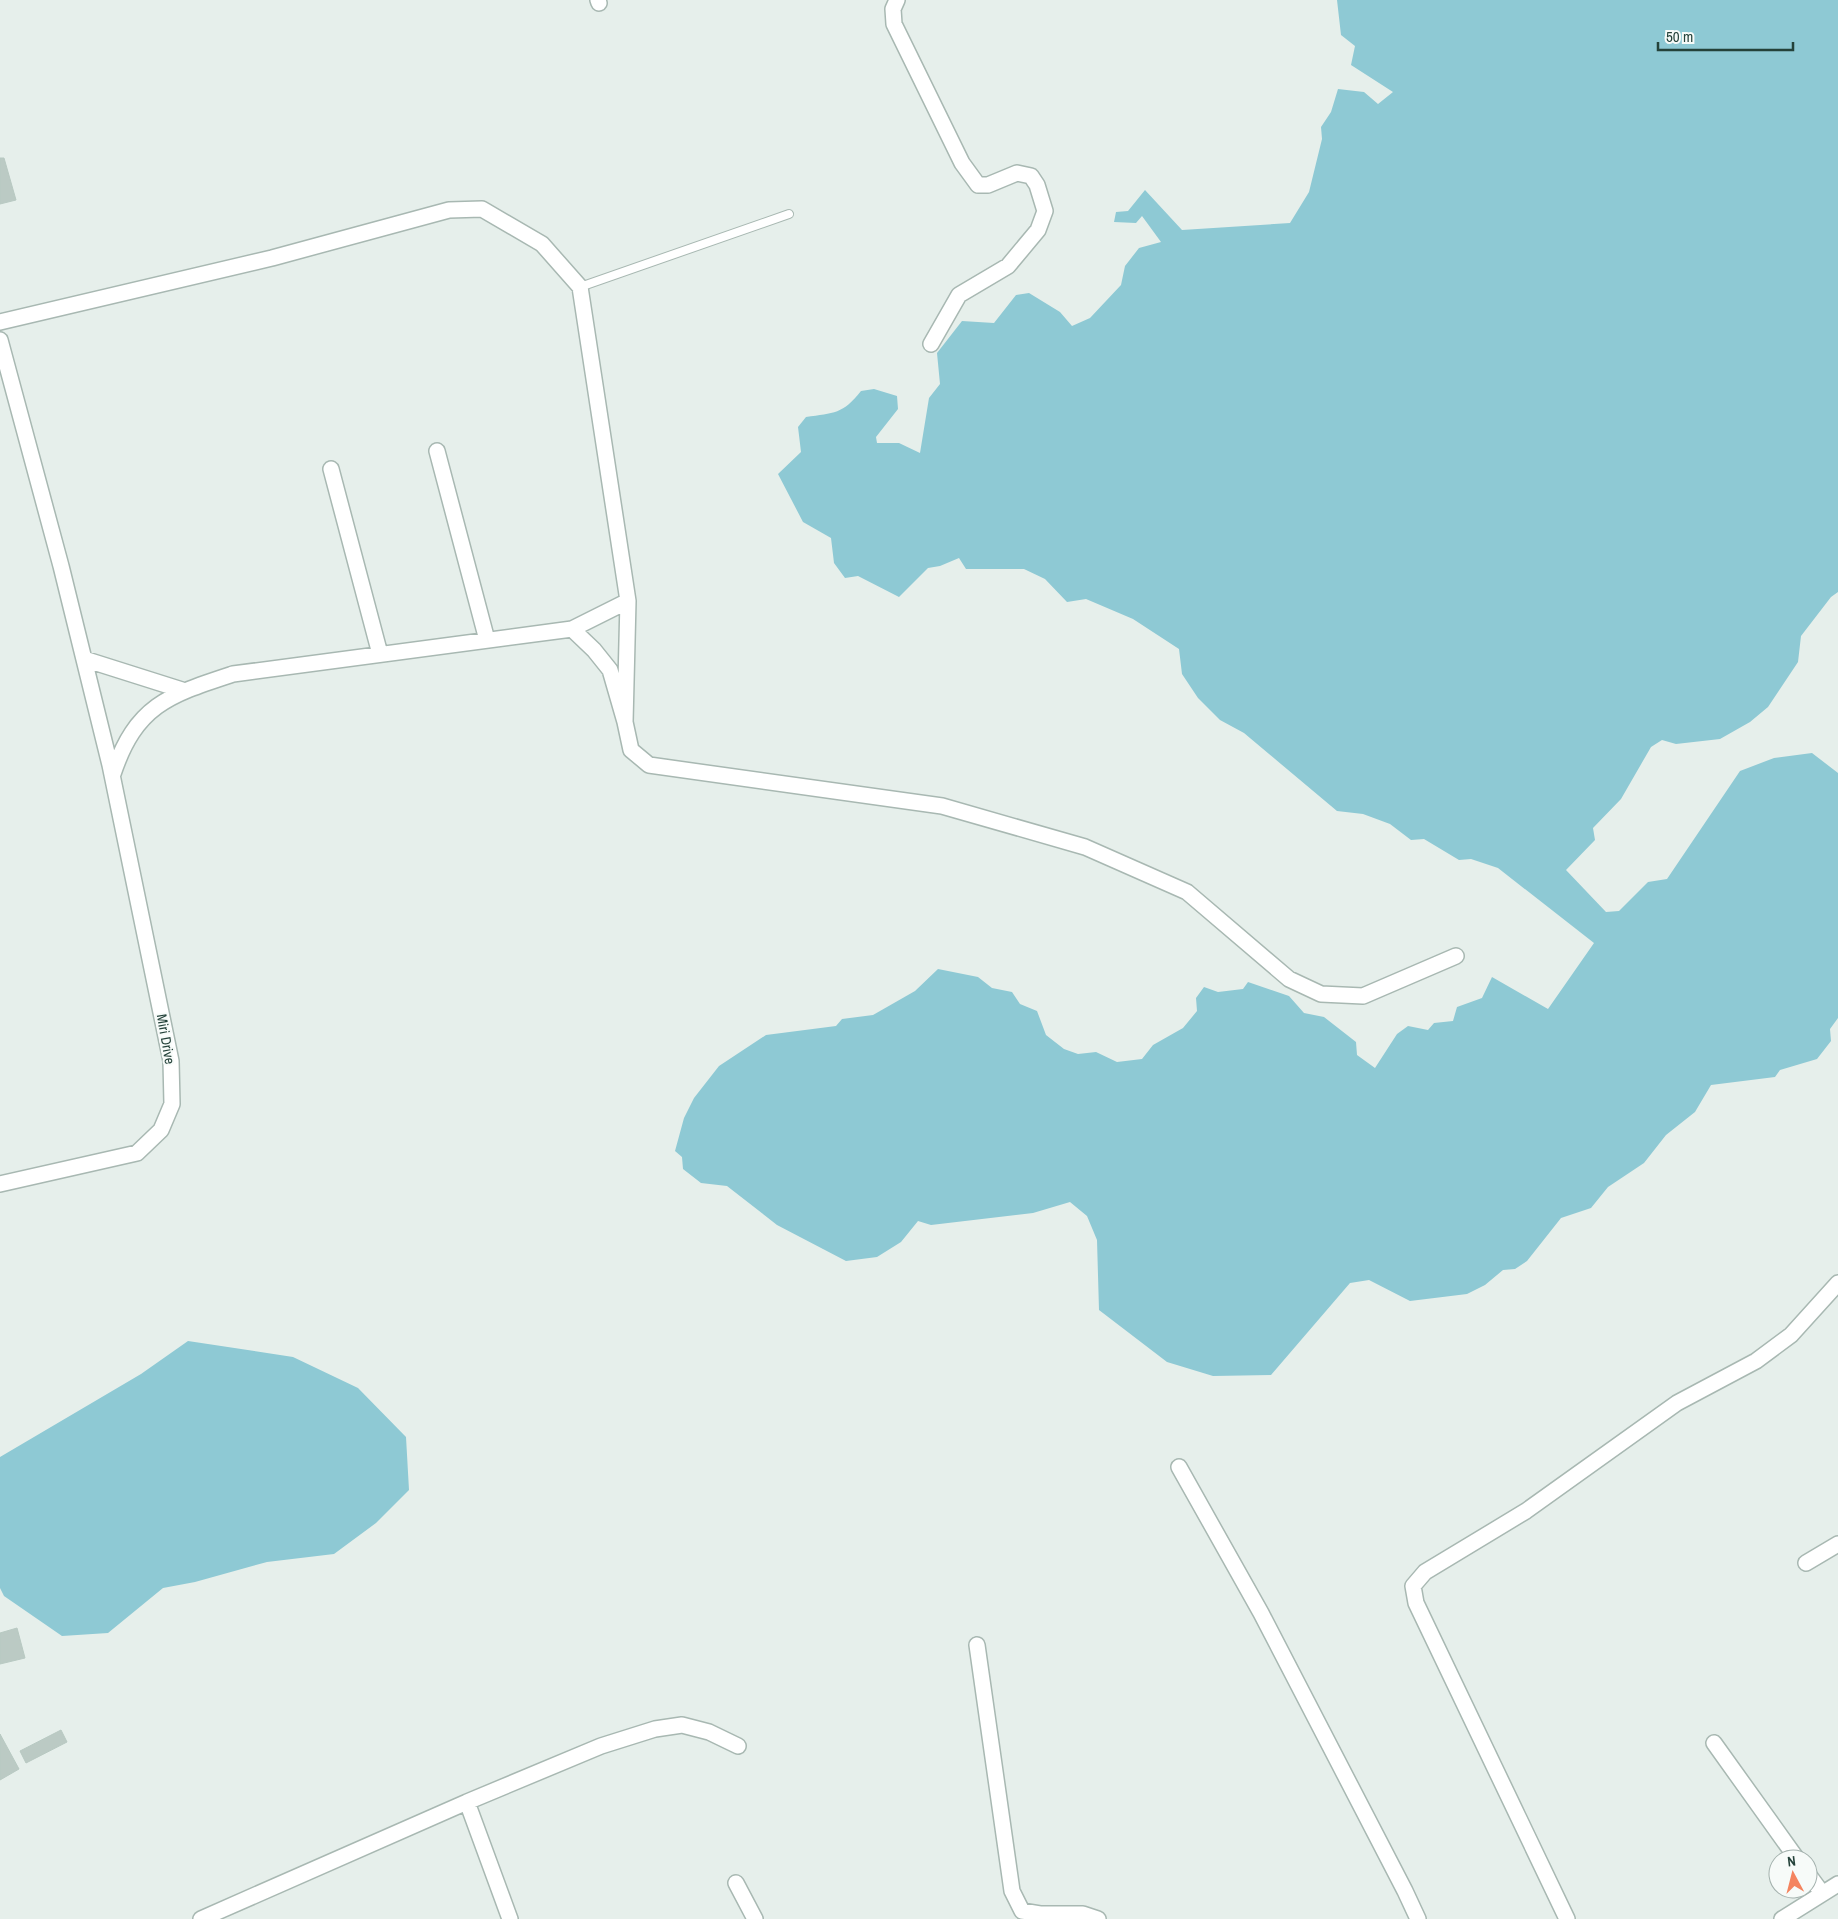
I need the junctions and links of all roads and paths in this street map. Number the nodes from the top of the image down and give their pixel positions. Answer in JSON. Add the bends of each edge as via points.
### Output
{"nodes":[{"id":1,"x":897,"y":0,"type":"edge"},
{"id":2,"x":788,"y":214,"type":"dead end"},
{"id":3,"x":580,"y":287,"type":"junction"},
{"id":4,"x":0,"y":322,"type":"edge"},
{"id":5,"x":0,"y":340,"type":"edge"},
{"id":6,"x":931,"y":344,"type":"dead end"},
{"id":7,"x":437,"y":451,"type":"dead end"},
{"id":8,"x":330,"y":469,"type":"dead end"},
{"id":9,"x":628,"y":601,"type":"junction"},
{"id":10,"x":572,"y":629,"type":"junction"},
{"id":11,"x":487,"y":640,"type":"junction"},
{"id":12,"x":380,"y":654,"type":"junction"},
{"id":13,"x":84,"y":659,"type":"junction"},
{"id":14,"x":182,"y":690,"type":"junction"},
{"id":15,"x":625,"y":722,"type":"junction"},
{"id":16,"x":112,"y":778,"type":"junction"},
{"id":17,"x":1456,"y":956,"type":"dead end"},
{"id":18,"x":0,"y":1184,"type":"edge"},
{"id":19,"x":1836,"y":1290,"type":"edge"},
{"id":20,"x":1179,"y":1467,"type":"dead end"},
{"id":21,"x":1838,"y":1544,"type":"edge"},
{"id":22,"x":1806,"y":1563,"type":"dead end"},
{"id":23,"x":977,"y":1645,"type":"dead end"},
{"id":24,"x":1714,"y":1743,"type":"dead end"},
{"id":25,"x":738,"y":1746,"type":"dead end"},
{"id":26,"x":467,"y":1802,"type":"junction"},
{"id":27,"x":1790,"y":1849,"type":"edge"},
{"id":28,"x":736,"y":1883,"type":"dead end"},
{"id":29,"x":1838,"y":1884,"type":"edge"},
{"id":30,"x":1818,"y":1888,"type":"edge"},
{"id":31,"x":1822,"y":1893,"type":"junction"},
{"id":32,"x":201,"y":1919,"type":"edge"},
{"id":33,"x":510,"y":1919,"type":"edge"},
{"id":34,"x":755,"y":1919,"type":"edge"},
{"id":35,"x":1098,"y":1919,"type":"edge"},
{"id":36,"x":1418,"y":1919,"type":"edge"},
{"id":37,"x":1567,"y":1919,"type":"edge"},
{"id":38,"x":1782,"y":1919,"type":"edge"}],
"edges":[{"from":1,"to":6,"type":"street","via":[[893,9],[894,24],[971,177],[978,184],[988,184],[1017,173],[1031,176],[1045,211],[1038,230],[1008,266],[959,295]]},
{"from":2,"to":3,"type":"lane"},
{"from":3,"to":4,"type":"street","via":[[542,244],[518,229],[482,209],[449,210],[272,258]]},
{"from":3,"to":9,"type":"street"},
{"from":5,"to":13,"type":"street","name":"Miri Drive"},
{"from":7,"to":11,"type":"street"},
{"from":8,"to":12,"type":"street"},
{"from":9,"to":10,"type":"street"},
{"from":9,"to":15,"type":"street"},
{"from":10,"to":11,"type":"street"},
{"from":10,"to":15,"type":"street","via":[[610,670]]},
{"from":11,"to":12,"type":"street"},
{"from":12,"to":14,"type":"street","via":[[233,674]]},
{"from":13,"to":14,"type":"street"},
{"from":13,"to":16,"type":"street","name":"Miri Drive"},
{"from":14,"to":16,"type":"street","via":[[153,708],[130,734],[119,754]]},
{"from":15,"to":17,"type":"street","via":[[630,750],[648,765],[942,806],[1085,847],[1187,892],[1289,979],[1321,994],[1363,996]]},
{"from":16,"to":18,"type":"street","name":"Miri Drive","via":[[171,1061],[172,1104],[161,1130],[137,1153]]},
{"from":19,"to":37,"type":"street","via":[[1791,1335],[1756,1361],[1677,1403],[1526,1511],[1424,1572],[1413,1586],[1416,1603]]},
{"from":20,"to":36,"type":"street","via":[[1261,1614]]},
{"from":21,"to":22,"type":"street"},
{"from":23,"to":35,"type":"street","via":[[1012,1891],[1022,1911],[1083,1914]]},
{"from":24,"to":27,"type":"street"},
{"from":25,"to":26,"type":"street","via":[[708,1732],[682,1725],[655,1729],[601,1746]]},
{"from":26,"to":32,"type":"street"},
{"from":26,"to":33,"type":"street"},
{"from":28,"to":34,"type":"street"},
{"from":29,"to":31,"type":"street"},
{"from":30,"to":31,"type":"street"},
{"from":31,"to":38,"type":"street"}]}
